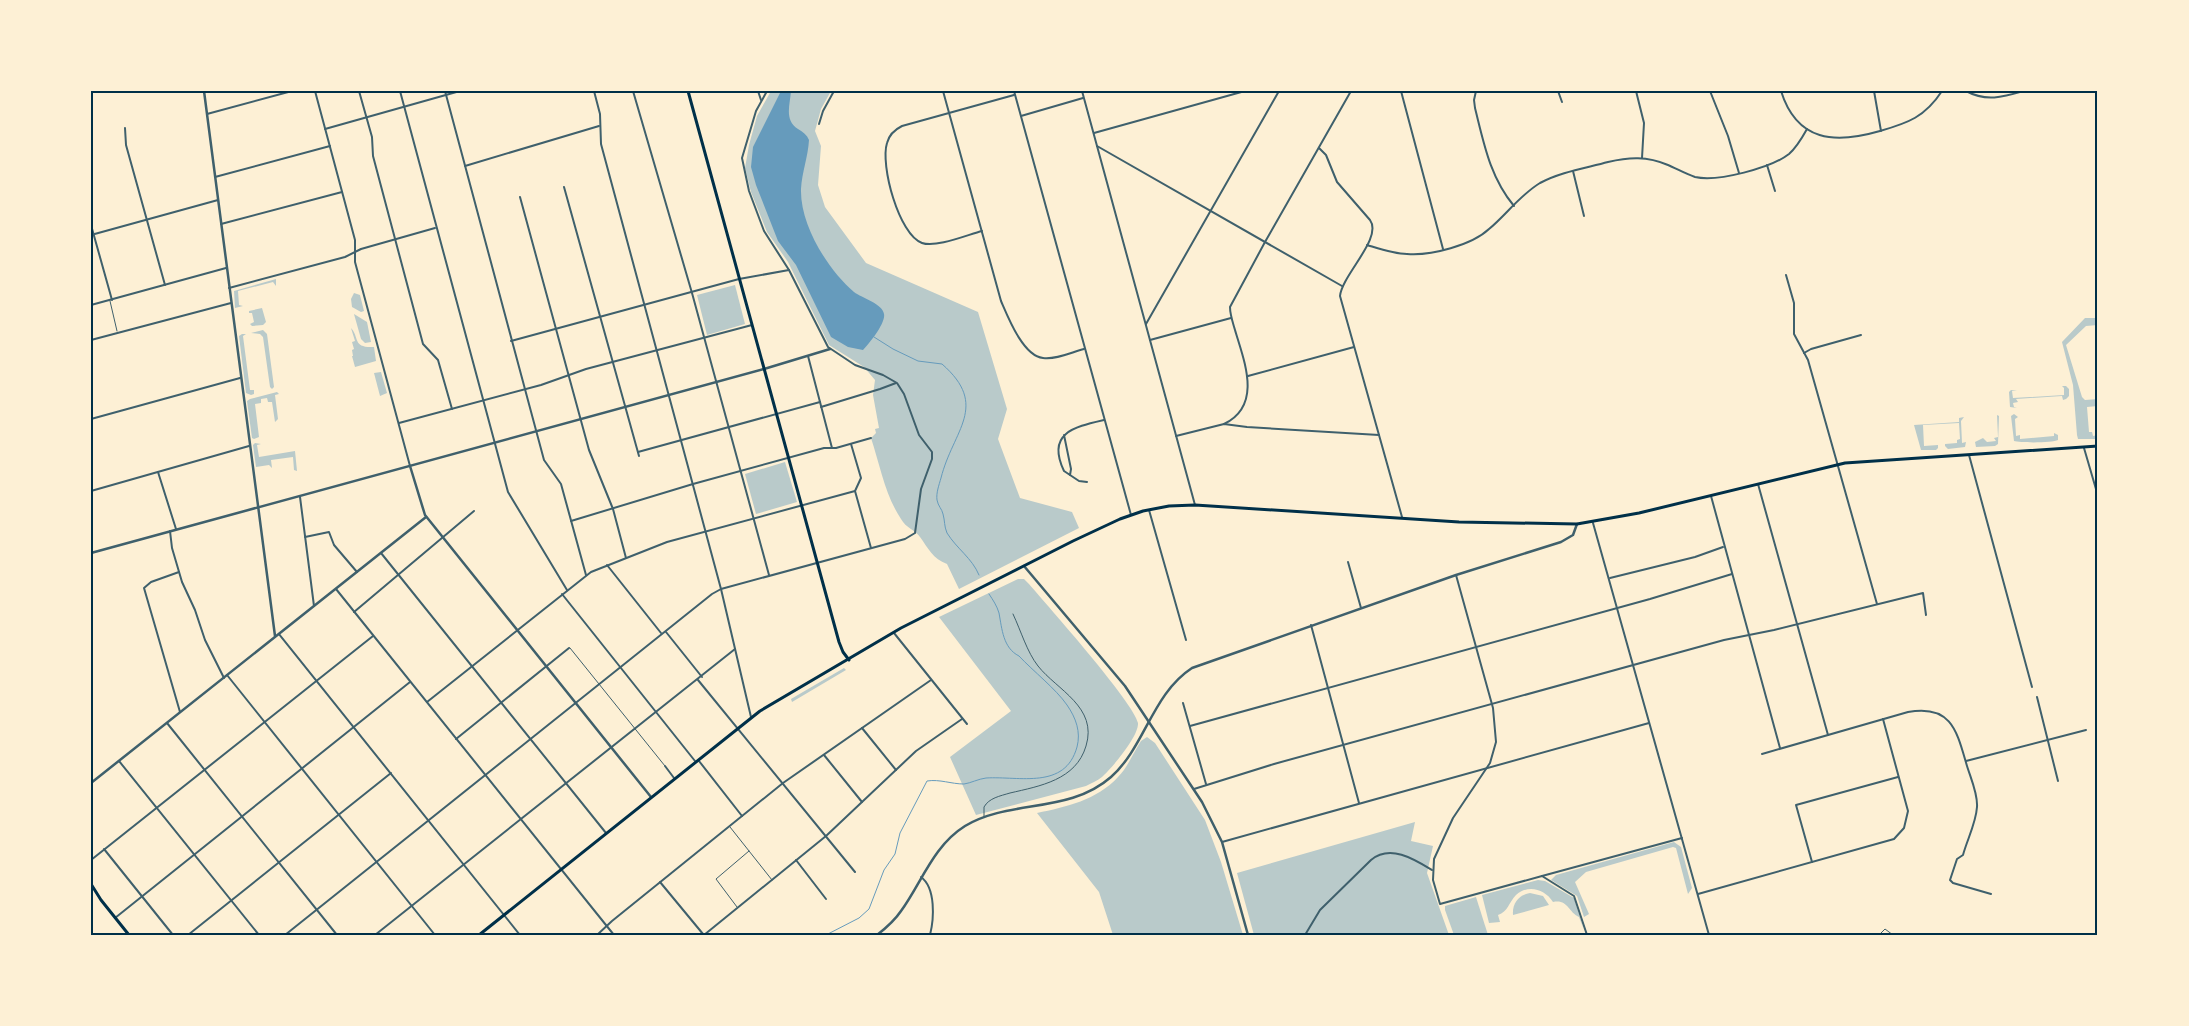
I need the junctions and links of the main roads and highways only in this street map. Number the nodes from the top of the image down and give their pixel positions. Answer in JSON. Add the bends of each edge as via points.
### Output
{"nodes":[{"id":1,"x":688,"y":91,"type":"edge"},
{"id":2,"x":2098,"y":446,"type":"edge"},
{"id":3,"x":849,"y":660,"type":"junction"},
{"id":4,"x":91,"y":884,"type":"edge"},
{"id":5,"x":129,"y":935,"type":"edge"},
{"id":6,"x":479,"y":935,"type":"edge"}],
"edges":[{"from":1,"to":3,"type":"main road","via":[[839,642]]},
{"from":2,"to":3,"type":"main road","via":[[1838,465],[1593,523],[1480,523],[1174,505],[1131,515],[1073,541],[894,633]]},
{"from":3,"to":6,"type":"main road","via":[[751,717]]},
{"from":4,"to":5,"type":"main road"}]}
